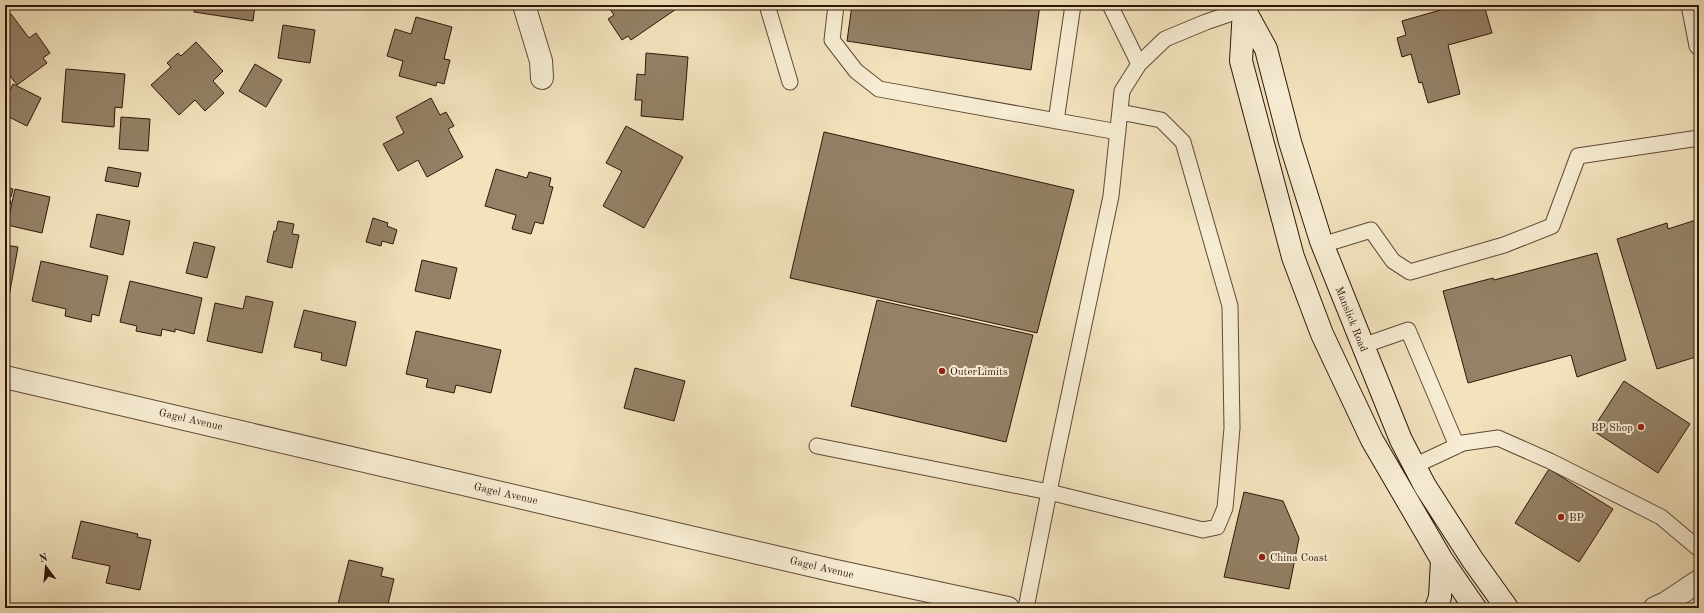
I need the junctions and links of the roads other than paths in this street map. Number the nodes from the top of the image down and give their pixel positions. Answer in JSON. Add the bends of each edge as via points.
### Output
{"nodes":[{"id":1,"x":524,"y":5,"type":"edge"},
{"id":2,"x":767,"y":5,"type":"edge"},
{"id":3,"x":836,"y":5,"type":"edge"},
{"id":4,"x":1073,"y":5,"type":"edge"},
{"id":5,"x":1110,"y":5,"type":"edge"},
{"id":6,"x":1689,"y":5,"type":"edge"},
{"id":7,"x":1246,"y":6,"type":"edge"},
{"id":8,"x":1698,"y":47,"type":"edge"},
{"id":9,"x":1140,"y":64,"type":"junction"},
{"id":10,"x":542,"y":78,"type":"dead end"},
{"id":11,"x":790,"y":82,"type":"dead end"},
{"id":12,"x":1120,"y":112,"type":"junction"},
{"id":13,"x":1056,"y":121,"type":"junction"},
{"id":14,"x":1118,"y":132,"type":"junction"},
{"id":15,"x":1699,"y":138,"type":"edge"},
{"id":16,"x":1322,"y":245,"type":"junction"},
{"id":17,"x":1362,"y":346,"type":"junction"},
{"id":18,"x":5,"y":377,"type":"edge"},
{"id":19,"x":817,"y":446,"type":"dead end"},
{"id":20,"x":1457,"y":446,"type":"junction"},
{"id":21,"x":1414,"y":466,"type":"junction"},
{"id":22,"x":1393,"y":476,"type":"junction"},
{"id":23,"x":1049,"y":492,"type":"junction"},
{"id":24,"x":1699,"y":549,"type":"edge"},
{"id":25,"x":1442,"y":560,"type":"junction"},
{"id":26,"x":1699,"y":580,"type":"edge"},
{"id":27,"x":1008,"y":608,"type":"edge"},
{"id":28,"x":1026,"y":608,"type":"edge"},
{"id":29,"x":1436,"y":608,"type":"edge"},
{"id":30,"x":1475,"y":608,"type":"edge"},
{"id":31,"x":1507,"y":608,"type":"edge"},
{"id":32,"x":1655,"y":608,"type":"edge"}],
"edges":[{"from":1,"to":10,"type":"main road","via":[[541,61]]},
{"from":2,"to":11,"type":"lane"},
{"from":3,"to":13,"type":"lane","via":[[832,40],[856,71],[879,89]]},
{"from":4,"to":13,"type":"lane"},
{"from":5,"to":9,"type":"lane"},
{"from":6,"to":8,"type":"lane"},
{"from":7,"to":9,"type":"lane","via":[[1165,39]]},
{"from":7,"to":16,"type":"main road","name":"Manslick Road","via":[[1266,49],[1290,142]]},
{"from":7,"to":22,"type":"main road","via":[[1241,61],[1293,257],[1322,334],[1372,440]]},
{"from":9,"to":12,"type":"lane","via":[[1122,91]]},
{"from":12,"to":14,"type":"lane"},
{"from":12,"to":23,"type":"lane","via":[[1160,120],[1183,142],[1230,306],[1232,428],[1225,508],[1217,527],[1203,530]]},
{"from":13,"to":14,"type":"lane"},
{"from":14,"to":23,"type":"lane","via":[[1111,196]]},
{"from":15,"to":16,"type":"lane","via":[[1578,156],[1552,226],[1497,247],[1410,272],[1393,261],[1371,230]]},
{"from":16,"to":17,"type":"main road","name":"Manslick Road"},
{"from":17,"to":20,"type":"lane","via":[[1408,330]]},
{"from":17,"to":21,"type":"main road","name":"Manslick Road"},
{"from":18,"to":27,"type":"main road","name":"Gagel Avenue","via":[[831,570]]},
{"from":19,"to":23,"type":"lane"},
{"from":20,"to":21,"type":"lane"},
{"from":20,"to":24,"type":"lane","via":[[1498,438],[1661,517]]},
{"from":21,"to":22,"type":"main road"},
{"from":21,"to":31,"type":"main road","name":"Manslick Road"},
{"from":22,"to":25,"type":"main road"},
{"from":23,"to":28,"type":"lane"},
{"from":25,"to":29,"type":"main road","via":[[1440,597]]},
{"from":25,"to":30,"type":"main road"},
{"from":26,"to":32,"type":"main road"}]}
